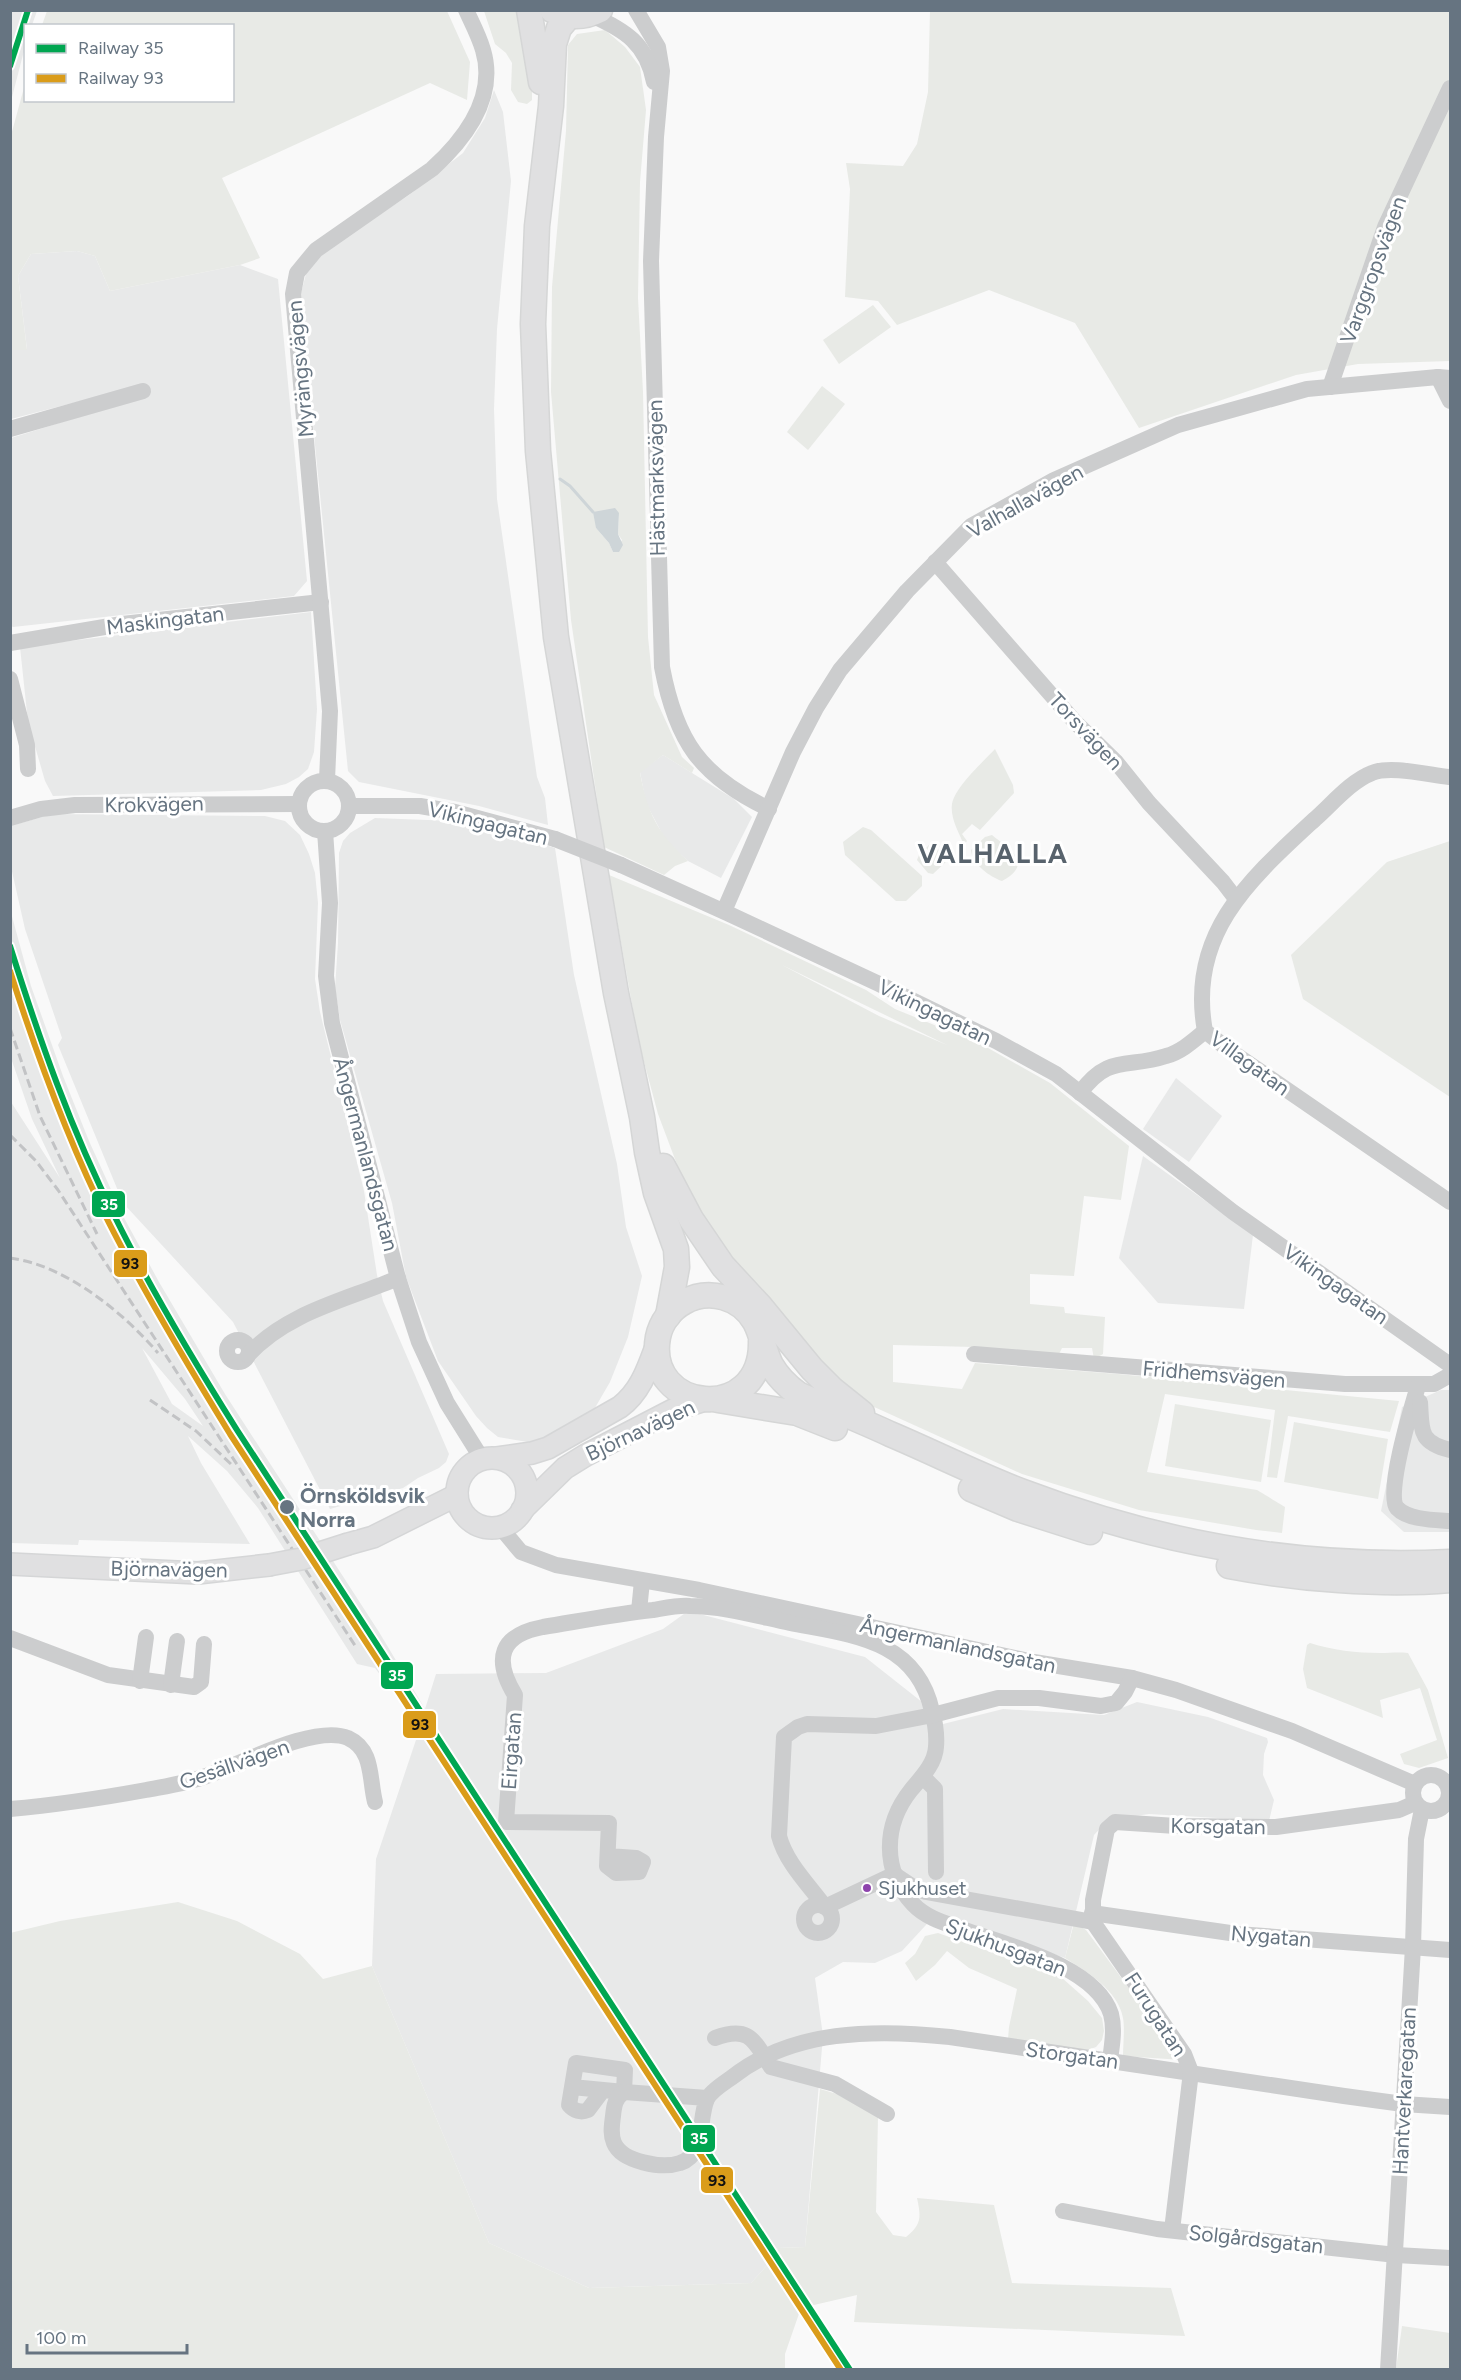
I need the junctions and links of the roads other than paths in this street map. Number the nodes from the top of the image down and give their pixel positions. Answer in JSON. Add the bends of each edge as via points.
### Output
{"nodes":[{"id":1,"x":466,"y":10,"type":"edge"},
{"id":2,"x":529,"y":10,"type":"edge"},
{"id":3,"x":636,"y":10,"type":"edge"},
{"id":4,"x":578,"y":13,"type":"edge"},
{"id":5,"x":1450,"y":88,"type":"edge"},
{"id":6,"x":658,"y":102,"type":"junction"},
{"id":7,"x":545,"y":141,"type":"junction"},
{"id":8,"x":1444,"y":378,"type":"edge"},
{"id":9,"x":1330,"y":387,"type":"junction"},
{"id":10,"x":143,"y":391,"type":"dead end"},
{"id":11,"x":1450,"y":401,"type":"edge"},
{"id":12,"x":10,"y":429,"type":"edge"},
{"id":13,"x":935,"y":562,"type":"junction"},
{"id":14,"x":321,"y":602,"type":"junction"},
{"id":15,"x":10,"y":643,"type":"edge"},
{"id":16,"x":10,"y":679,"type":"edge"},
{"id":17,"x":28,"y":769,"type":"dead end"},
{"id":18,"x":1449,"y":777,"type":"edge"},
{"id":19,"x":327,"y":780,"type":"junction"},
{"id":20,"x":298,"y":804,"type":"junction"},
{"id":21,"x":350,"y":806,"type":"junction"},
{"id":22,"x":769,"y":809,"type":"junction"},
{"id":23,"x":10,"y":818,"type":"edge"},
{"id":24,"x":325,"y":831,"type":"junction"},
{"id":25,"x":1236,"y":899,"type":"junction"},
{"id":26,"x":724,"y":911,"type":"junction"},
{"id":27,"x":1205,"y":1031,"type":"junction"},
{"id":28,"x":1080,"y":1093,"type":"junction"},
{"id":29,"x":642,"y":1117,"type":"junction"},
{"id":30,"x":663,"y":1166,"type":"junction"},
{"id":31,"x":1450,"y":1202,"type":"edge"},
{"id":32,"x":398,"y":1278,"type":"junction"},
{"id":33,"x":733,"y":1301,"type":"junction"},
{"id":34,"x":668,"y":1316,"type":"junction"},
{"id":35,"x":761,"y":1341,"type":"junction"},
{"id":36,"x":657,"y":1344,"type":"junction"},
{"id":37,"x":250,"y":1349,"type":"dead end"},
{"id":38,"x":974,"y":1354,"type":"dead end"},
{"id":39,"x":1450,"y":1365,"type":"edge"},
{"id":40,"x":1450,"y":1375,"type":"edge"},
{"id":41,"x":1418,"y":1386,"type":"junction"},
{"id":42,"x":711,"y":1400,"type":"junction"},
{"id":43,"x":891,"y":1434,"type":"junction"},
{"id":44,"x":1450,"y":1450,"type":"edge"},
{"id":45,"x":489,"y":1459,"type":"junction"},
{"id":46,"x":457,"y":1495,"type":"junction"},
{"id":47,"x":522,"y":1510,"type":"junction"},
{"id":48,"x":1450,"y":1521,"type":"edge"},
{"id":49,"x":502,"y":1526,"type":"junction"},
{"id":50,"x":10,"y":1564,"type":"edge"},
{"id":51,"x":1449,"y":1571,"type":"edge"},
{"id":52,"x":642,"y":1581,"type":"junction"},
{"id":53,"x":639,"y":1611,"type":"junction"},
{"id":54,"x":146,"y":1637,"type":"dead end"},
{"id":55,"x":10,"y":1638,"type":"edge"},
{"id":56,"x":177,"y":1641,"type":"dead end"},
{"id":57,"x":204,"y":1644,"type":"dead end"},
{"id":58,"x":1132,"y":1678,"type":"junction"},
{"id":59,"x":140,"y":1681,"type":"junction"},
{"id":60,"x":171,"y":1685,"type":"junction"},
{"id":61,"x":933,"y":1715,"type":"junction"},
{"id":62,"x":1446,"y":1775,"type":"edge"},
{"id":63,"x":923,"y":1777,"type":"junction"},
{"id":64,"x":1415,"y":1784,"type":"junction"},
{"id":65,"x":1449,"y":1799,"type":"edge"},
{"id":66,"x":375,"y":1802,"type":"dead end"},
{"id":67,"x":1419,"y":1806,"type":"junction"},
{"id":68,"x":10,"y":1809,"type":"edge"},
{"id":69,"x":608,"y":1856,"type":"dead end"},
{"id":70,"x":936,"y":1872,"type":"dead end"},
{"id":71,"x":895,"y":1874,"type":"junction"},
{"id":72,"x":1092,"y":1917,"type":"junction"},
{"id":73,"x":1413,"y":1947,"type":"junction"},
{"id":74,"x":1450,"y":1950,"type":"edge"},
{"id":75,"x":715,"y":2038,"type":"dead end"},
{"id":76,"x":765,"y":2058,"type":"junction"},
{"id":77,"x":1110,"y":2060,"type":"junction"},
{"id":78,"x":1191,"y":2072,"type":"junction"},
{"id":79,"x":572,"y":2087,"type":"junction"},
{"id":80,"x":603,"y":2090,"type":"junction"},
{"id":81,"x":624,"y":2092,"type":"junction"},
{"id":82,"x":707,"y":2098,"type":"junction"},
{"id":83,"x":1403,"y":2104,"type":"junction"},
{"id":84,"x":1450,"y":2107,"type":"edge"},
{"id":85,"x":887,"y":2114,"type":"dead end"},
{"id":86,"x":1063,"y":2211,"type":"dead end"},
{"id":87,"x":1172,"y":2230,"type":"junction"},
{"id":88,"x":1396,"y":2255,"type":"junction"},
{"id":89,"x":1450,"y":2258,"type":"edge"},
{"id":90,"x":1386,"y":2367,"type":"edge"}],
"edges":[{"from":1,"to":14,"type":"street","name":"Myrängsvägen","via":[[483,50],[486,80],[480,106],[466,133],[432,169],[316,250],[297,273],[294,319]]},
{"from":2,"to":7,"type":"highway","via":[[540,66]]},
{"from":3,"to":6,"type":"street","name":"Hästmarksvägen","via":[[658,47],[662,71]]},
{"from":4,"to":6,"type":"street","name":"Hästmarksvägen","via":[[625,32],[641,46],[652,67]]},
{"from":4,"to":7,"type":"highway","via":[[559,28],[554,44],[554,77]]},
{"from":5,"to":9,"type":"street","name":"Varggropsvägen","via":[[1385,227]]},
{"from":6,"to":22,"type":"street","name":"Hästmarksvägen","via":[[651,261],[662,667],[676,723],[708,771],[726,786]]},
{"from":7,"to":29,"type":"highway","via":[[533,324],[546,543],[572,738],[616,993]]},
{"from":8,"to":9,"type":"street","name":"Valhallavägen"},
{"from":8,"to":11,"type":"street"},
{"from":9,"to":13,"type":"street","name":"Valhallavägen","via":[[1307,389],[1178,425],[1054,480],[971,526]]},
{"from":10,"to":12,"type":"street"},
{"from":13,"to":22,"type":"street","name":"Valhallavägen","via":[[840,670],[809,721]]},
{"from":13,"to":25,"type":"street","name":"Torsvägen"},
{"from":14,"to":15,"type":"street","name":"Maskingatan","via":[[122,624]]},
{"from":14,"to":19,"type":"street","name":"Myrängsvägen","via":[[331,726]]},
{"from":16,"to":17,"type":"street","via":[[27,745]]},
{"from":18,"to":25,"type":"street","name":"Villagatan","via":[[1388,770],[1363,777],[1275,856]]},
{"from":19,"to":20,"type":"street","via":[[307,786]]},
{"from":19,"to":21,"type":"street","via":[[345,791]]},
{"from":20,"to":23,"type":"street","name":"Krokvägen","via":[[75,805]]},
{"from":20,"to":24,"type":"street","via":[[304,822]]},
{"from":21,"to":24,"type":"street","via":[[342,824]]},
{"from":21,"to":26,"type":"street","name":"Vikingagatan","bridge":true,"via":[[420,806],[555,839]]},
{"from":22,"to":26,"type":"street","name":"Valhallavägen"},
{"from":24,"to":32,"type":"street","name":"Ångermanlandsgatan","via":[[330,891],[326,976],[329,1010]]},
{"from":25,"to":27,"type":"street","name":"Villagatan","via":[[1203,970],[1200,1002]]},
{"from":26,"to":28,"type":"street","name":"Vikingagatan","via":[[996,1041],[1056,1074]]},
{"from":27,"to":28,"type":"street","via":[[1168,1056],[1106,1068],[1092,1077]]},
{"from":27,"to":31,"type":"street","name":"Villagatan"},
{"from":28,"to":39,"type":"street","name":"Vikingagatan","via":[[1233,1212]]},
{"from":29,"to":30,"type":"highway"},
{"from":29,"to":34,"type":"highway","via":[[657,1193],[676,1249],[677,1267]]},
{"from":30,"to":33,"type":"highway","via":[[693,1245]]},
{"from":30,"to":43,"type":"highway","via":[[691,1219],[723,1266],[820,1378]]},
{"from":32,"to":37,"type":"street","via":[[311,1311]]},
{"from":32,"to":45,"type":"street","name":"Ångermanlandsgatan","via":[[419,1342],[447,1403]]},
{"from":33,"to":34,"type":"highway","via":[[702,1296],[683,1302]]},
{"from":33,"to":35,"type":"highway","via":[[749,1313]]},
{"from":34,"to":36,"type":"highway"},
{"from":35,"to":42,"type":"highway","via":[[760,1362],[751,1380],[735,1394]]},
{"from":35,"to":43,"type":"highway","via":[[778,1376],[798,1394]]},
{"from":36,"to":42,"type":"highway","via":[[659,1364],[669,1382],[686,1395]]},
{"from":36,"to":45,"type":"main road","name":"Björnavägen","via":[[641,1383],[620,1407],[548,1448]]},
{"from":38,"to":41,"type":"street","name":"Fridhemsvägen","via":[[1345,1384]]},
{"from":40,"to":41,"type":"street","name":"Fridhemsvägen","via":[[1440,1383]]},
{"from":41,"to":44,"type":"street","via":[[1422,1432],[1433,1445]]},
{"from":41,"to":48,"type":"street","via":[[1393,1498],[1401,1511]]},
{"from":42,"to":47,"type":"main road","name":"Björnavägen","via":[[674,1410],[586,1455],[565,1468]]},
{"from":42,"to":51,"type":"highway","via":[[770,1408],[820,1421],[1018,1509],[1137,1546],[1288,1575],[1399,1581]]},
{"from":43,"to":51,"type":"highway","via":[[1024,1493],[1186,1541],[1242,1552]]},
{"from":45,"to":46,"type":"main road","via":[[471,1465],[463,1473]]},
{"from":45,"to":47,"type":"main road","via":[[512,1464],[523,1477],[526,1494]]},
{"from":46,"to":49,"type":"main road","via":[[470,1520],[485,1527]]},
{"from":46,"to":50,"type":"main road","name":"Björnavägen","bridge":true,"via":[[373,1537],[269,1565],[198,1573]]},
{"from":47,"to":49,"type":"main road"},
{"from":49,"to":52,"type":"street","name":"Ångermanlandsgatan","via":[[512,1542],[528,1555]]},
{"from":52,"to":53,"type":"street"},
{"from":52,"to":58,"type":"street","name":"Ångermanlandsgatan","via":[[1034,1662]]},
{"from":53,"to":61,"type":"street","name":"Sjukhusgatan","via":[[711,1608],[867,1640],[889,1649],[912,1667],[925,1686]]},
{"from":53,"to":69,"type":"street","name":"Eirgatan","via":[[528,1630],[513,1638],[502,1663],[514,1695],[506,1822],[609,1823]]},
{"from":54,"to":59,"type":"street"},
{"from":55,"to":59,"type":"street","via":[[102,1673]]},
{"from":56,"to":60,"type":"street"},
{"from":57,"to":60,"type":"street","via":[[201,1682],[194,1687]]},
{"from":58,"to":61,"type":"street","via":[[1116,1703],[1101,1706],[1039,1698],[998,1698]]},
{"from":58,"to":64,"type":"street","name":"Ångermanlandsgatan","via":[[1272,1724]]},
{"from":59,"to":60,"type":"street"},
{"from":61,"to":63,"type":"street","name":"Sjukhusgatan","via":[[936,1751]]},
{"from":61,"to":71,"type":"street","via":[[876,1726],[807,1724],[784,1737],[779,1836],[789,1858],[825,1907]]},
{"from":62,"to":64,"type":"street","via":[[1424,1776]]},
{"from":62,"to":65,"type":"street"},
{"from":63,"to":70,"type":"street","via":[[936,1790]]},
{"from":63,"to":71,"type":"street","name":"Sjukhusgatan","via":[[898,1808],[892,1825],[890,1860]]},
{"from":64,"to":67,"type":"street","via":[[1412,1792]]},
{"from":65,"to":67,"type":"street","via":[[1439,1809],[1430,1811]]},
{"from":66,"to":68,"type":"street","name":"Gesällvägen","via":[[369,1764],[362,1749],[349,1739],[330,1735],[315,1736],[207,1776],[169,1785]]},
{"from":67,"to":72,"type":"street","name":"Korsgatan","via":[[1276,1827],[1115,1822],[1107,1829]]},
{"from":67,"to":73,"type":"street","name":"Hantverkaregatan"},
{"from":71,"to":72,"type":"street","name":"Nygatan","via":[[926,1892]]},
{"from":71,"to":77,"type":"street","name":"Sjukhusgatan","via":[[910,1901],[928,1916],[1052,1962],[1094,1990],[1106,2004],[1112,2021]]},
{"from":72,"to":73,"type":"street","name":"Nygatan","via":[[1238,1934]]},
{"from":72,"to":78,"type":"street","name":"Furugatan","via":[[1184,2054]]},
{"from":73,"to":74,"type":"street","name":"Nygatan"},
{"from":73,"to":83,"type":"street","name":"Hantverkaregatan"},
{"from":75,"to":76,"type":"street","via":[[727,2033],[748,2036]]},
{"from":76,"to":77,"type":"street","name":"Storgatan","via":[[790,2046],[828,2037],[899,2033]]},
{"from":76,"to":82,"type":"street","name":"Storgatan","via":[[737,2073]]},
{"from":76,"to":85,"type":"street","via":[[771,2067],[835,2084]]},
{"from":77,"to":78,"type":"street","name":"Storgatan"},
{"from":78,"to":83,"type":"street","name":"Storgatan"},
{"from":78,"to":87,"type":"street","name":"Furugatan"},
{"from":79,"to":80,"type":"street"},
{"from":79,"to":80,"type":"street","via":[[569,2105],[579,2112],[591,2108]]},
{"from":79,"to":81,"type":"street","via":[[576,2063],[625,2070]]},
{"from":80,"to":81,"type":"street"},
{"from":81,"to":82,"type":"street"},
{"from":81,"to":82,"type":"street","via":[[614,2106],[611,2134],[616,2147],[635,2159],[666,2165],[692,2157]]},
{"from":83,"to":84,"type":"street","name":"Storgatan"},
{"from":83,"to":88,"type":"street","name":"Hantverkaregatan"},
{"from":86,"to":87,"type":"street","name":"Solgårdsgatan"},
{"from":87,"to":88,"type":"street","name":"Solgårdsgatan"},
{"from":88,"to":89,"type":"street","name":"Solgårdsgatan"},
{"from":88,"to":90,"type":"street","name":"Hantverkaregatan"}]}
